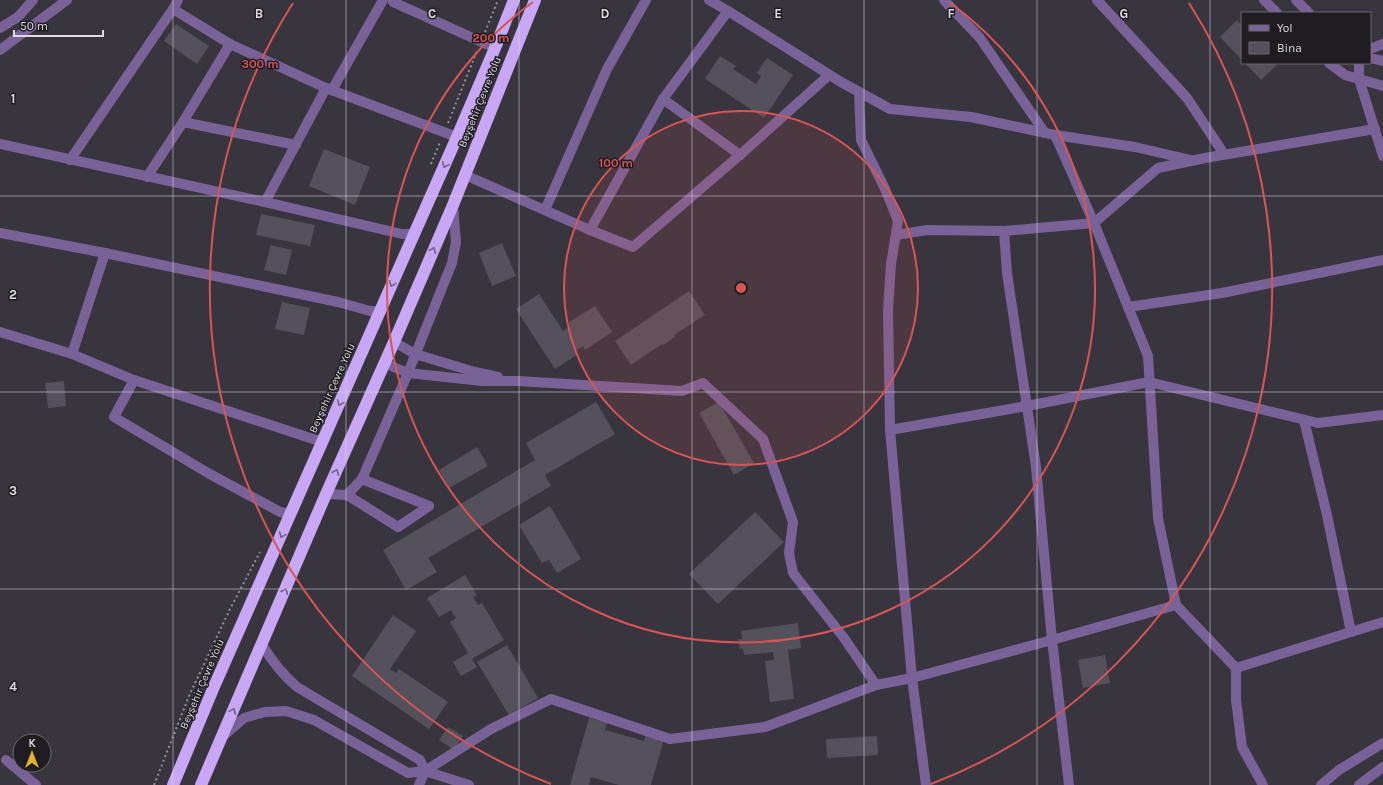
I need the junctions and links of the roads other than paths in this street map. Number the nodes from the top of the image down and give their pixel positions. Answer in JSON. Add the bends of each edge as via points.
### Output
{"nodes":[{"id":1,"x":33,"y":0,"type":"edge"},
{"id":2,"x":67,"y":0,"type":"edge"},
{"id":3,"x":383,"y":0,"type":"edge"},
{"id":4,"x":514,"y":0,"type":"edge"},
{"id":5,"x":646,"y":0,"type":"edge"},
{"id":6,"x":709,"y":0,"type":"edge"},
{"id":7,"x":1097,"y":0,"type":"edge"},
{"id":8,"x":1264,"y":0,"type":"edge"},
{"id":9,"x":1296,"y":0,"type":"edge"},
{"id":10,"x":392,"y":1,"type":"edge"},
{"id":11,"x":949,"y":1,"type":"edge"},
{"id":12,"x":537,"y":2,"type":"edge"},
{"id":13,"x":176,"y":5,"type":"edge"},
{"id":14,"x":728,"y":11,"type":"junction"},
{"id":15,"x":1276,"y":12,"type":"edge"},
{"id":16,"x":1308,"y":12,"type":"edge"},
{"id":17,"x":0,"y":28,"type":"edge"},
{"id":18,"x":230,"y":44,"type":"junction"},
{"id":19,"x":1383,"y":44,"type":"edge"},
{"id":20,"x":495,"y":48,"type":"junction"},
{"id":21,"x":1371,"y":49,"type":"edge"},
{"id":22,"x":0,"y":50,"type":"edge"},
{"id":23,"x":1371,"y":58,"type":"edge"},
{"id":24,"x":1383,"y":61,"type":"edge"},
{"id":25,"x":1330,"y":64,"type":"edge"},
{"id":26,"x":1358,"y":64,"type":"edge"},
{"id":27,"x":829,"y":75,"type":"junction"},
{"id":28,"x":1359,"y":79,"type":"junction"},
{"id":29,"x":1383,"y":86,"type":"edge"},
{"id":30,"x":329,"y":89,"type":"junction"},
{"id":31,"x":859,"y":92,"type":"junction"},
{"id":32,"x":663,"y":99,"type":"junction"},
{"id":33,"x":183,"y":122,"type":"junction"},
{"id":34,"x":1375,"y":129,"type":"junction"},
{"id":35,"x":1045,"y":133,"type":"junction"},
{"id":36,"x":1055,"y":135,"type":"junction"},
{"id":37,"x":457,"y":137,"type":"junction"},
{"id":38,"x":0,"y":144,"type":"edge"},
{"id":39,"x":296,"y":145,"type":"junction"},
{"id":40,"x":1224,"y":154,"type":"junction"},
{"id":41,"x":740,"y":155,"type":"junction"},
{"id":42,"x":1383,"y":156,"type":"edge"},
{"id":43,"x":70,"y":160,"type":"junction"},
{"id":44,"x":1193,"y":160,"type":"junction"},
{"id":45,"x":465,"y":175,"type":"junction"},
{"id":46,"x":147,"y":177,"type":"junction"},
{"id":47,"x":265,"y":202,"type":"junction"},
{"id":48,"x":453,"y":205,"type":"junction"},
{"id":49,"x":545,"y":210,"type":"junction"},
{"id":50,"x":1094,"y":223,"type":"junction"},
{"id":51,"x":590,"y":230,"type":"junction"},
{"id":52,"x":1004,"y":231,"type":"junction"},
{"id":53,"x":0,"y":232,"type":"edge"},
{"id":54,"x":414,"y":234,"type":"junction"},
{"id":55,"x":896,"y":235,"type":"junction"},
{"id":56,"x":105,"y":253,"type":"junction"},
{"id":57,"x":1383,"y":260,"type":"edge"},
{"id":58,"x":1128,"y":307,"type":"junction"},
{"id":59,"x":381,"y":311,"type":"junction"},
{"id":60,"x":0,"y":332,"type":"edge"},
{"id":61,"x":394,"y":342,"type":"junction"},
{"id":62,"x":72,"y":354,"type":"junction"},
{"id":63,"x":415,"y":354,"type":"junction"},
{"id":64,"x":384,"y":363,"type":"junction"},
{"id":65,"x":408,"y":373,"type":"junction"},
{"id":66,"x":134,"y":380,"type":"junction"},
{"id":67,"x":518,"y":381,"type":"junction"},
{"id":68,"x":1149,"y":382,"type":"junction"},
{"id":69,"x":1027,"y":406,"type":"junction"},
{"id":70,"x":1383,"y":415,"type":"edge"},
{"id":71,"x":1304,"y":420,"type":"junction"},
{"id":72,"x":890,"y":430,"type":"junction"},
{"id":73,"x":323,"y":441,"type":"junction"},
{"id":74,"x":362,"y":478,"type":"junction"},
{"id":75,"x":326,"y":494,"type":"junction"},
{"id":76,"x":347,"y":495,"type":"junction"},
{"id":77,"x":291,"y":514,"type":"junction"},
{"id":78,"x":1176,"y":605,"type":"junction"},
{"id":79,"x":1383,"y":622,"type":"edge"},
{"id":80,"x":1351,"y":632,"type":"junction"},
{"id":81,"x":1052,"y":640,"type":"junction"},
{"id":82,"x":262,"y":645,"type":"junction"},
{"id":83,"x":1236,"y":668,"type":"junction"},
{"id":84,"x":912,"y":678,"type":"junction"},
{"id":85,"x":876,"y":685,"type":"junction"},
{"id":86,"x":221,"y":738,"type":"junction"},
{"id":87,"x":1383,"y":743,"type":"edge"},
{"id":88,"x":6,"y":760,"type":"dead end"},
{"id":89,"x":1383,"y":767,"type":"edge"},
{"id":90,"x":425,"y":771,"type":"junction"},
{"id":91,"x":36,"y":785,"type":"edge"},
{"id":92,"x":173,"y":785,"type":"edge"},
{"id":93,"x":201,"y":785,"type":"edge"},
{"id":94,"x":419,"y":785,"type":"edge"},
{"id":95,"x":469,"y":785,"type":"edge"},
{"id":96,"x":926,"y":785,"type":"edge"},
{"id":97,"x":1069,"y":785,"type":"edge"},
{"id":98,"x":1263,"y":785,"type":"edge"},
{"id":99,"x":1321,"y":785,"type":"edge"},
{"id":100,"x":1358,"y":785,"type":"edge"}],
"edges":[{"from":1,"to":17,"type":"street","via":[[18,17]]},
{"from":2,"to":22,"type":"street"},
{"from":3,"to":30,"type":"street"},
{"from":4,"to":20,"type":"highway","name":"Beyşehir Çevre Yolu"},
{"from":5,"to":49,"type":"street","via":[[607,69]]},
{"from":6,"to":14,"type":"street"},
{"from":7,"to":40,"type":"street","via":[[1188,98]]},
{"from":8,"to":15,"type":"street"},
{"from":9,"to":16,"type":"street"},
{"from":10,"to":20,"type":"street"},
{"from":11,"to":35,"type":"street","via":[[980,38]]},
{"from":12,"to":45,"type":"highway","name":"Beyşehir Çevre Yolu"},
{"from":13,"to":18,"type":"street"},
{"from":13,"to":43,"type":"street"},
{"from":14,"to":27,"type":"street"},
{"from":14,"to":32,"type":"street"},
{"from":18,"to":30,"type":"street"},
{"from":18,"to":33,"type":"street"},
{"from":19,"to":21,"type":"street"},
{"from":20,"to":37,"type":"highway","name":"Beyşehir Çevre Yolu"},
{"from":23,"to":24,"type":"street"},
{"from":25,"to":28,"type":"street","via":[[1345,75]]},
{"from":26,"to":28,"type":"street"},
{"from":27,"to":31,"type":"street"},
{"from":27,"to":41,"type":"street"},
{"from":28,"to":29,"type":"street"},
{"from":28,"to":34,"type":"street"},
{"from":30,"to":37,"type":"street"},
{"from":30,"to":39,"type":"street"},
{"from":31,"to":35,"type":"street","via":[[890,109],[971,117]]},
{"from":31,"to":55,"type":"street","via":[[861,140],[898,220]]},
{"from":32,"to":41,"type":"street"},
{"from":32,"to":51,"type":"street"},
{"from":33,"to":39,"type":"street"},
{"from":33,"to":46,"type":"street"},
{"from":34,"to":40,"type":"street"},
{"from":34,"to":42,"type":"street"},
{"from":35,"to":36,"type":"street"},
{"from":36,"to":44,"type":"street","via":[[1135,147]]},
{"from":36,"to":50,"type":"street"},
{"from":37,"to":54,"type":"highway","name":"Beyşehir Çevre Yolu","one_way":true},
{"from":38,"to":43,"type":"street"},
{"from":39,"to":47,"type":"street"},
{"from":40,"to":44,"type":"street"},
{"from":41,"to":51,"type":"street","via":[[633,247]]},
{"from":43,"to":46,"type":"street"},
{"from":44,"to":50,"type":"street","via":[[1158,168]]},
{"from":45,"to":48,"type":"highway","name":"Beyşehir Çevre Yolu"},
{"from":45,"to":49,"type":"street"},
{"from":46,"to":47,"type":"street"},
{"from":47,"to":54,"type":"street","via":[[402,234]]},
{"from":61,"to":48,"type":"highway","name":"Beyşehir Çevre Yolu","one_way":true},
{"from":48,"to":63,"type":"street","via":[[456,242],[452,263]]},
{"from":49,"to":51,"type":"street"},
{"from":50,"to":52,"type":"street"},
{"from":50,"to":58,"type":"street"},
{"from":52,"to":55,"type":"street","via":[[927,230]]},
{"from":52,"to":69,"type":"street","via":[[1007,273]]},
{"from":53,"to":56,"type":"street"},
{"from":54,"to":59,"type":"highway","name":"Beyşehir Çevre Yolu","one_way":true},
{"from":55,"to":72,"type":"street","via":[[888,310]]},
{"from":56,"to":59,"type":"street","via":[[370,311]]},
{"from":56,"to":62,"type":"street"},
{"from":57,"to":58,"type":"street","via":[[1222,293]]},
{"from":58,"to":68,"type":"street","via":[[1148,356]]},
{"from":59,"to":73,"type":"highway","name":"Beyşehir Çevre Yolu","one_way":true},
{"from":60,"to":62,"type":"street"},
{"from":61,"to":63,"type":"street"},
{"from":61,"to":64,"type":"highway","name":"Beyşehir Çevre Yolu"},
{"from":62,"to":66,"type":"street"},
{"from":63,"to":65,"type":"street"},
{"from":63,"to":67,"type":"street","via":[[475,372]]},
{"from":64,"to":65,"type":"street"},
{"from":75,"to":64,"type":"highway","name":"Beyşehir Çevre Yolu","one_way":true},
{"from":65,"to":67,"type":"street","via":[[482,381]]},
{"from":65,"to":74,"type":"street"},
{"from":66,"to":73,"type":"street"},
{"from":66,"to":77,"type":"street","via":[[114,417],[208,473],[280,512]]},
{"from":67,"to":85,"type":"street","via":[[682,391],[703,383],[763,439],[793,522],[789,553],[793,572],[844,638]]},
{"from":68,"to":69,"type":"street"},
{"from":68,"to":71,"type":"street"},
{"from":68,"to":78,"type":"street","via":[[1158,518]]},
{"from":69,"to":72,"type":"street"},
{"from":69,"to":81,"type":"street","via":[[1036,467]]},
{"from":70,"to":71,"type":"street","via":[[1318,423]]},
{"from":71,"to":80,"type":"street"},
{"from":72,"to":84,"type":"street"},
{"from":73,"to":77,"type":"highway","name":"Beyşehir Çevre Yolu"},
{"from":74,"to":76,"type":"street"},
{"from":74,"to":76,"type":"street","via":[[429,506],[398,527]]},
{"from":75,"to":76,"type":"street"},
{"from":82,"to":75,"type":"highway","name":"Beyşehir Çevre Yolu","one_way":true},
{"from":77,"to":92,"type":"highway","name":"Beyşehir Çevre Yolu","one_way":true,"via":[[213,688]]},
{"from":78,"to":81,"type":"street"},
{"from":78,"to":83,"type":"street"},
{"from":79,"to":80,"type":"street"},
{"from":80,"to":83,"type":"street"},
{"from":81,"to":84,"type":"street"},
{"from":81,"to":97,"type":"street"},
{"from":86,"to":82,"type":"highway","name":"Beyşehir Çevre Yolu","one_way":true},
{"from":82,"to":90,"type":"street","via":[[272,662],[297,687],[420,760]]},
{"from":83,"to":98,"type":"street","via":[[1236,700],[1242,747]]},
{"from":84,"to":85,"type":"street"},
{"from":84,"to":96,"type":"street"},
{"from":85,"to":90,"type":"street","via":[[765,727],[670,739],[551,699],[491,729]]},
{"from":86,"to":90,"type":"street","via":[[244,718],[265,712],[286,711],[314,720],[408,773]]},
{"from":86,"to":93,"type":"highway","name":"Beyşehir Çevre Yolu"},
{"from":87,"to":99,"type":"street","via":[[1339,770]]},
{"from":88,"to":91,"type":"street"},
{"from":89,"to":100,"type":"street"},
{"from":90,"to":94,"type":"street"},
{"from":90,"to":95,"type":"street"}]}
